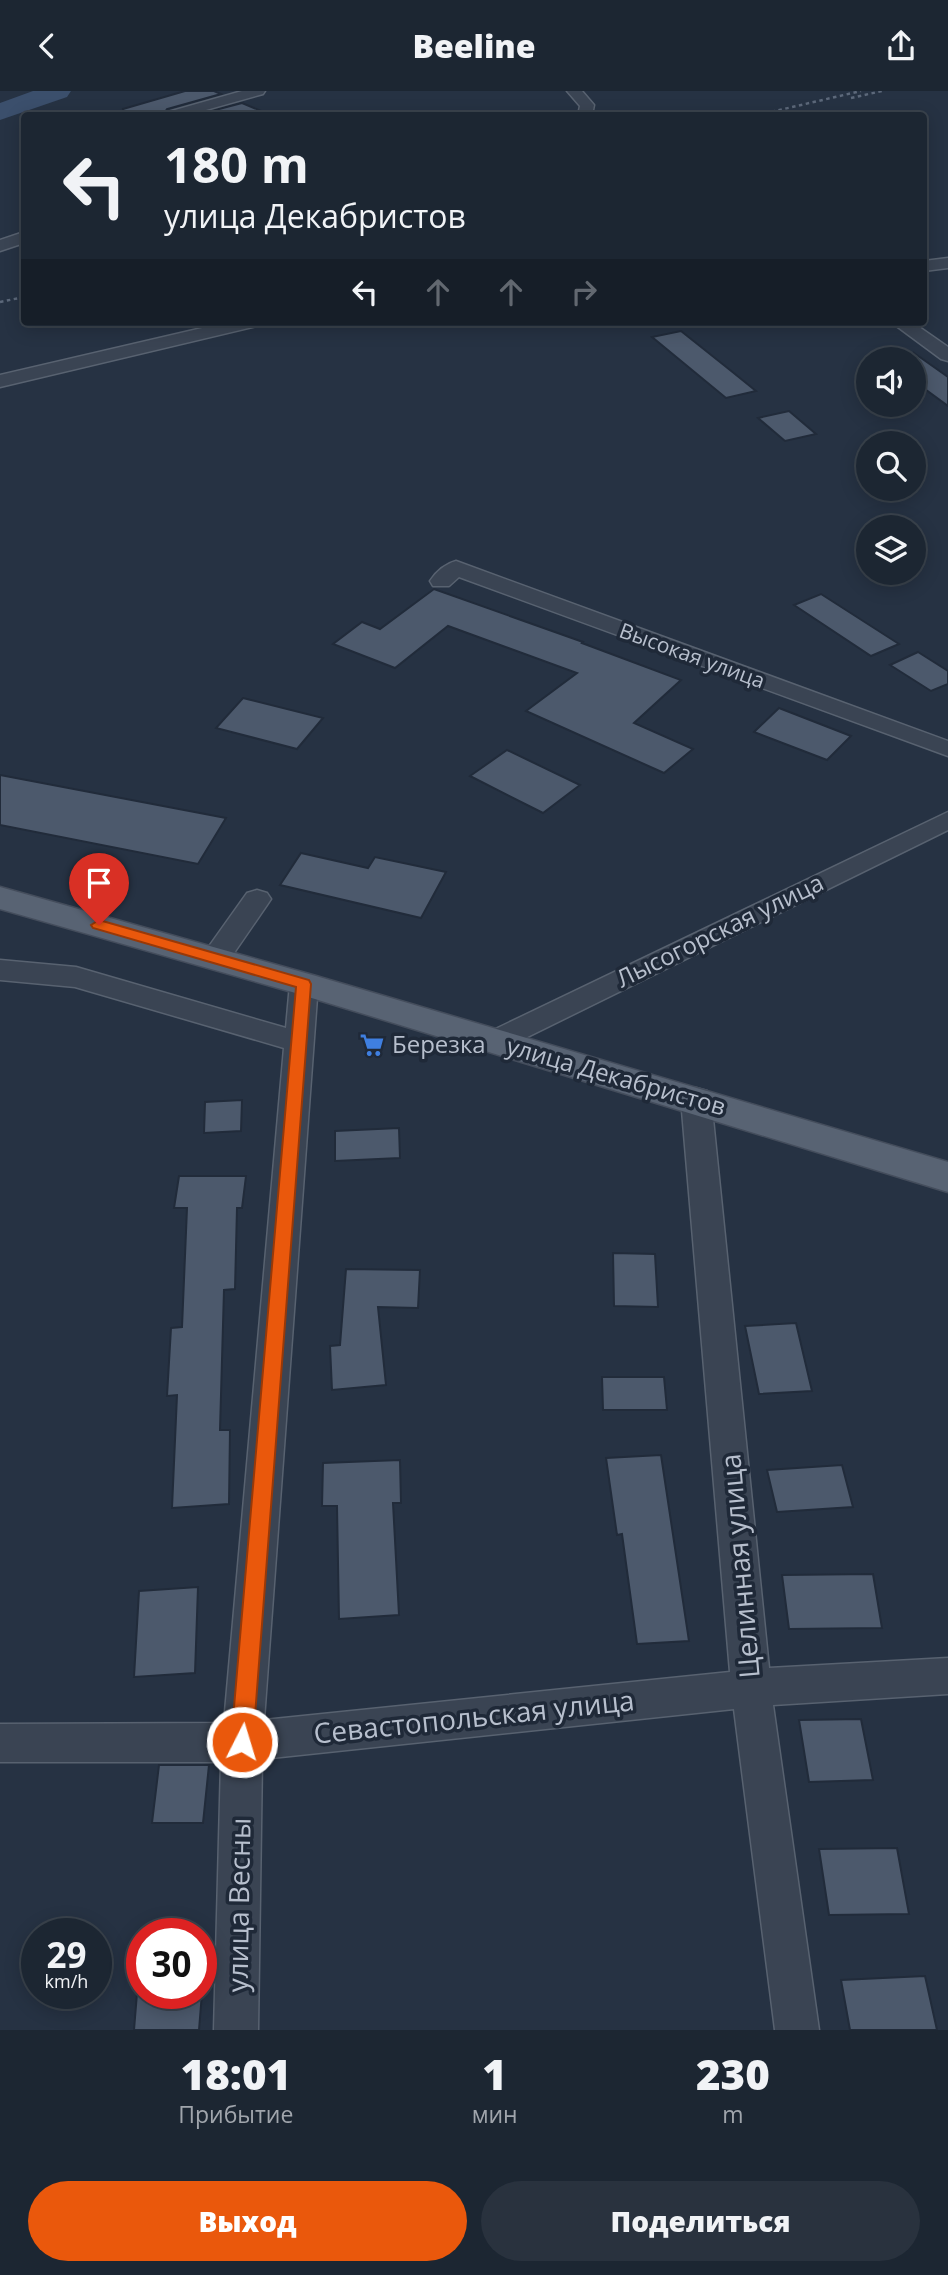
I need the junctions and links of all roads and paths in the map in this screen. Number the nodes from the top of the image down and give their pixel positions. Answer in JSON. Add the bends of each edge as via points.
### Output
{"nodes":[{"id":1,"x":258,"y":91,"type":"edge"},
{"id":2,"x":574,"y":91,"type":"edge"},
{"id":3,"x":184,"y":112,"type":"edge"},
{"id":4,"x":586,"y":112,"type":"edge"},
{"id":5,"x":21,"y":238,"type":"edge"},
{"id":6,"x":0,"y":246,"type":"edge"},
{"id":7,"x":948,"y":263,"type":"edge"},
{"id":8,"x":927,"y":266,"type":"edge"},
{"id":9,"x":234,"y":326,"type":"edge"},
{"id":10,"x":906,"y":326,"type":"edge"},
{"id":11,"x":948,"y":355,"type":"edge"},
{"id":12,"x":0,"y":381,"type":"edge"},
{"id":13,"x":441,"y":581,"type":"dead end"},
{"id":14,"x":948,"y":749,"type":"edge"},
{"id":15,"x":948,"y":820,"type":"edge"},
{"id":16,"x":0,"y":898,"type":"edge"},
{"id":17,"x":257,"y":898,"type":"dead end"},
{"id":18,"x":215,"y":959,"type":"junction"},
{"id":19,"x":0,"y":970,"type":"edge"},
{"id":20,"x":304,"y":984,"type":"junction"},
{"id":21,"x":300,"y":1042,"type":"junction"},
{"id":22,"x":493,"y":1042,"type":"junction"},
{"id":23,"x":696,"y":1100,"type":"junction"},
{"id":24,"x":948,"y":1177,"type":"edge"},
{"id":25,"x":948,"y":1676,"type":"edge"},
{"id":26,"x":751,"y":1688,"type":"junction"},
{"id":27,"x":242,"y":1742,"type":"junction"},
{"id":28,"x":0,"y":1744,"type":"edge"},
{"id":29,"x":236,"y":2030,"type":"edge"},
{"id":30,"x":797,"y":2030,"type":"edge"}],
"edges":[{"from":1,"to":3,"type":"street"},
{"from":2,"to":4,"type":"street","via":[[587,105]]},
{"from":5,"to":6,"type":"street"},
{"from":7,"to":8,"type":"street"},
{"from":9,"to":12,"type":"street"},
{"from":10,"to":11,"type":"street"},
{"from":13,"to":14,"type":"street","name":"Высокая улица","via":[[456,568]]},
{"from":15,"to":22,"type":"street","name":"Лысогорская улица"},
{"from":16,"to":18,"type":"main road","name":"улица Декабристов"},
{"from":17,"to":18,"type":"street"},
{"from":18,"to":20,"type":"main road","name":"улица Декабристов"},
{"from":19,"to":21,"type":"street","via":[[76,977]]},
{"from":20,"to":21,"type":"street","name":"улица Весны"},
{"from":20,"to":22,"type":"main road","name":"улица Декабристов"},
{"from":21,"to":27,"type":"street","name":"улица Весны"},
{"from":22,"to":23,"type":"main road","name":"улица Декабристов"},
{"from":23,"to":24,"type":"main road","name":"улица Декабристов"},
{"from":23,"to":26,"type":"street","name":"Целинная улица"},
{"from":25,"to":26,"type":"street","name":"Севастопольская улица"},
{"from":26,"to":27,"type":"street","name":"Севастопольская улица"},
{"from":26,"to":30,"type":"street","name":"Целинная улица"},
{"from":27,"to":28,"type":"street","name":"Севастопольская улица"},
{"from":27,"to":29,"type":"street","name":"улица Весны"}]}
